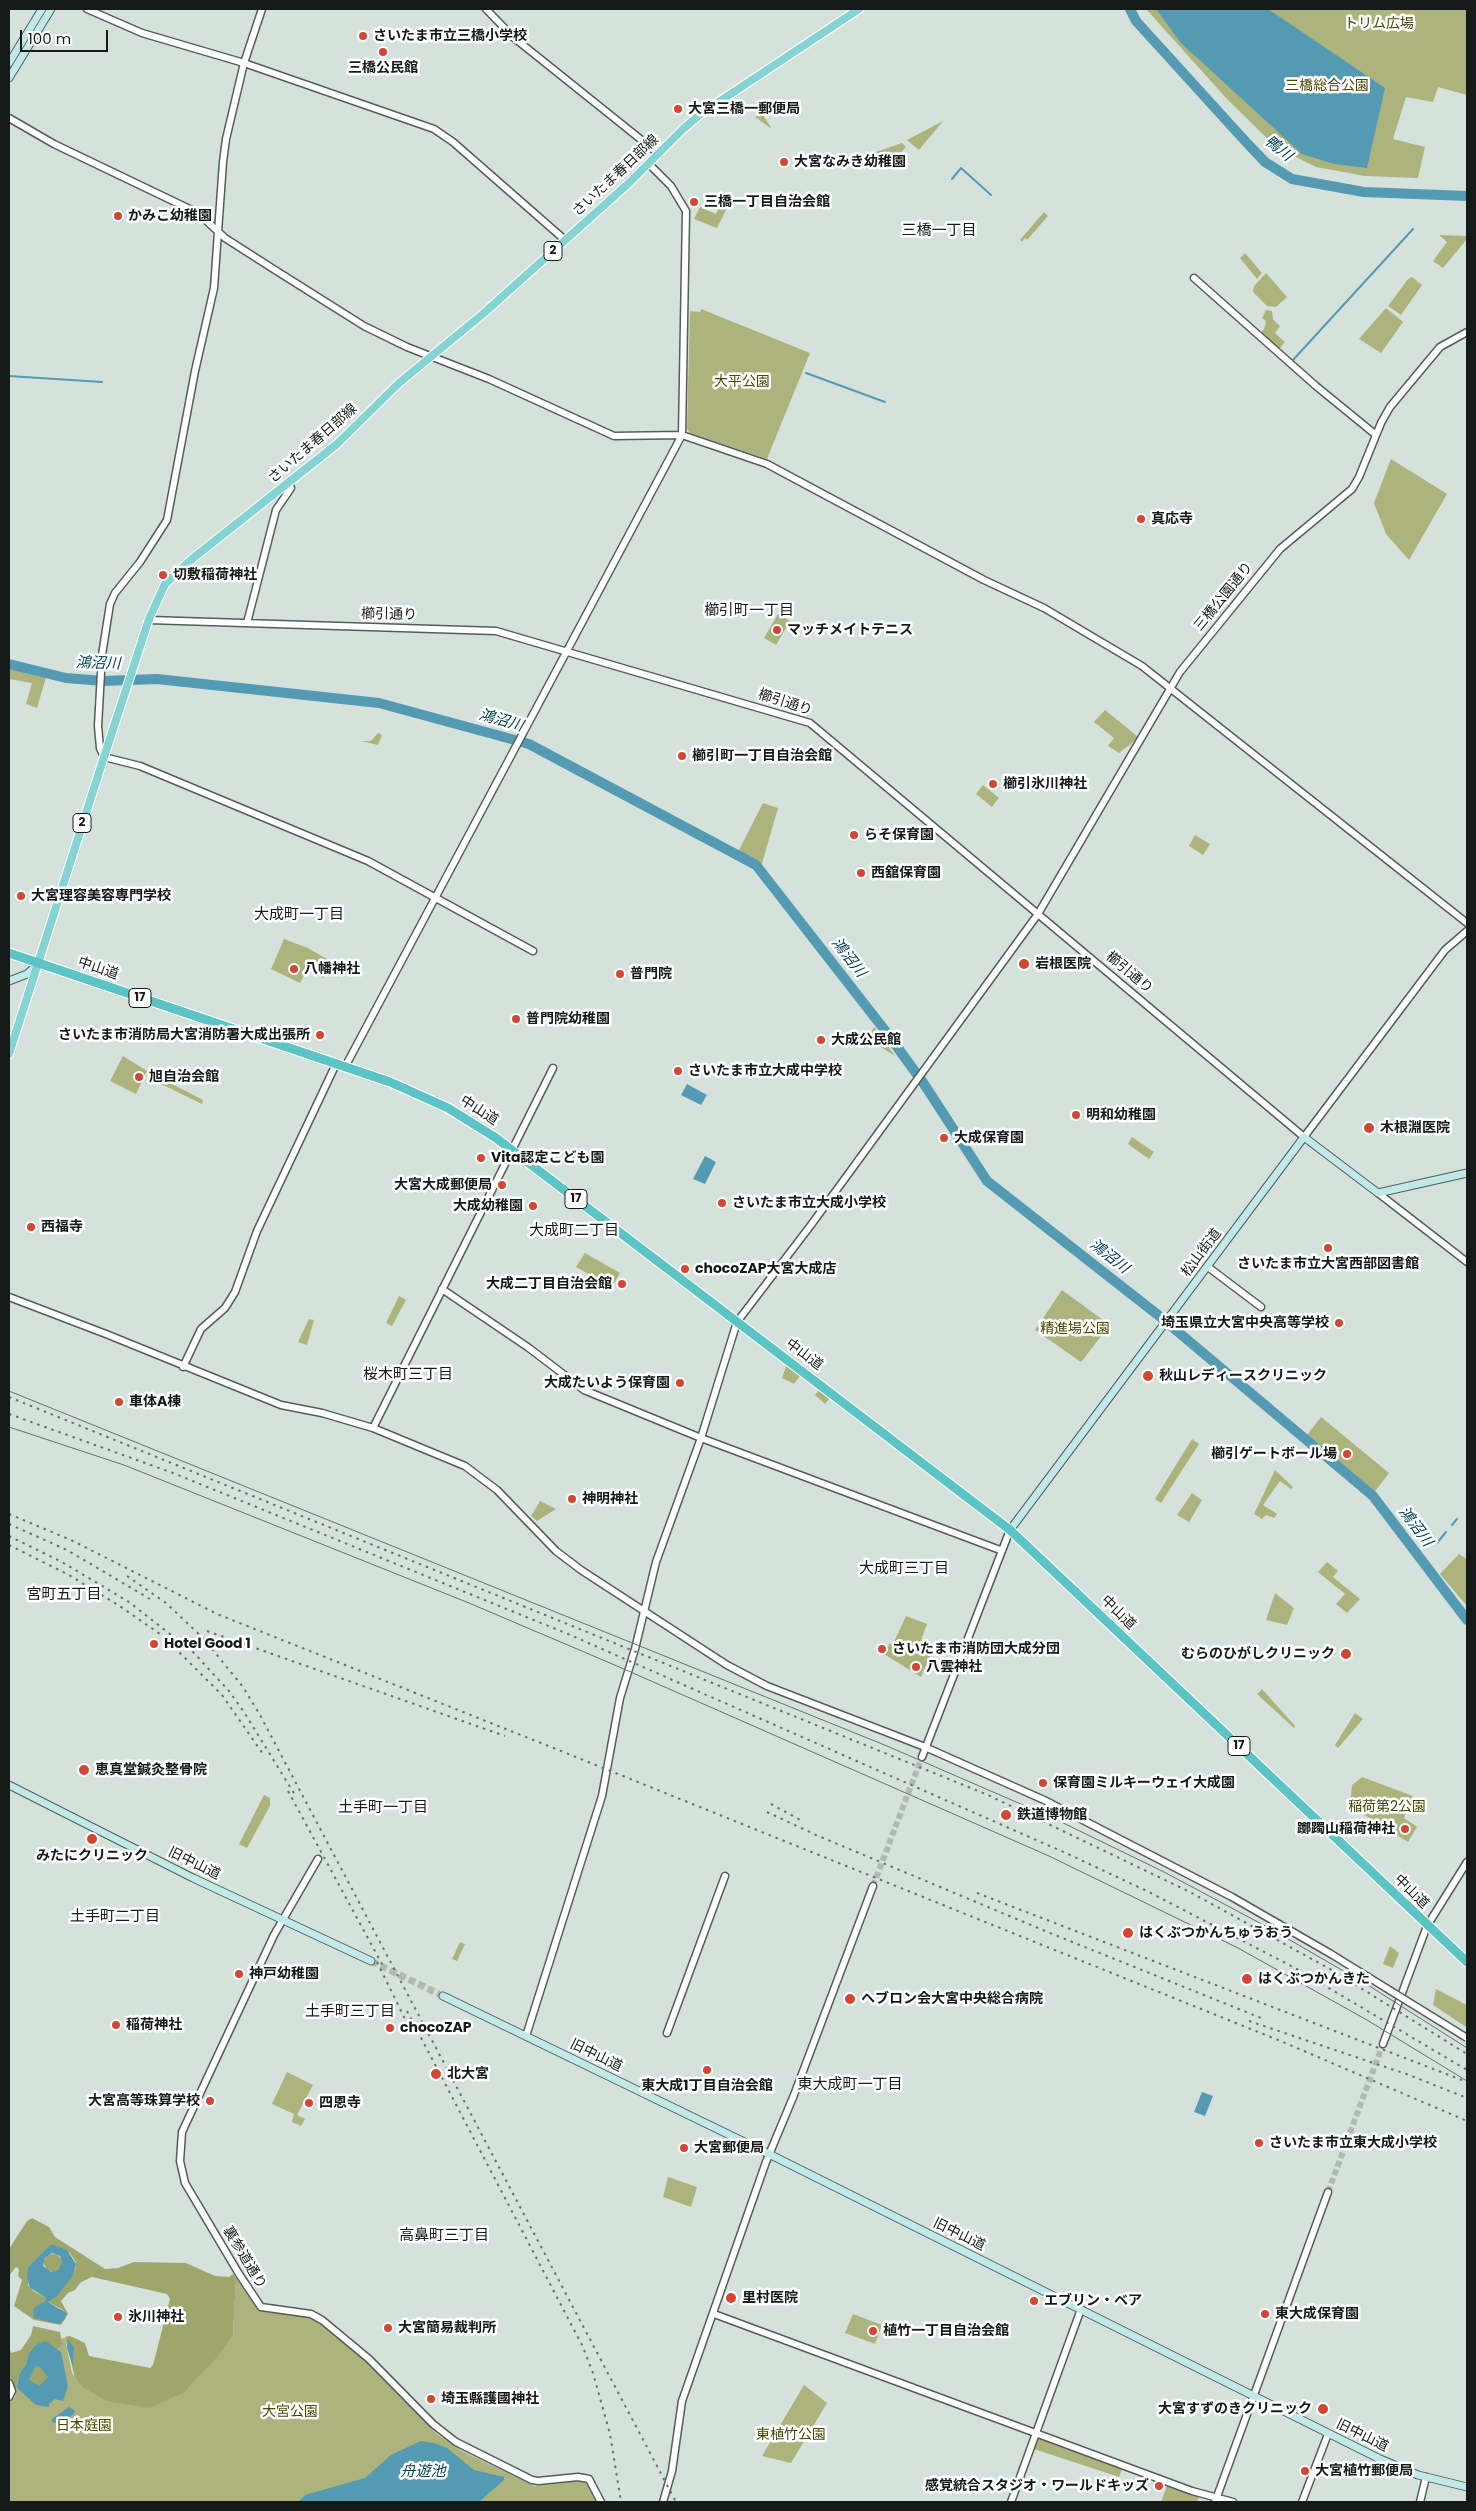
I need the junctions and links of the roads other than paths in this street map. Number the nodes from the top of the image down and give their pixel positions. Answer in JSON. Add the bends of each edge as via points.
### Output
{"nodes":[{"id":1,"x":42,"y":9,"type":"edge"},
{"id":2,"x":52,"y":9,"type":"edge"},
{"id":3,"x":87,"y":9,"type":"edge"},
{"id":4,"x":262,"y":9,"type":"edge"},
{"id":5,"x":486,"y":9,"type":"edge"},
{"id":6,"x":859,"y":9,"type":"edge"},
{"id":7,"x":9,"y":63,"type":"edge"},
{"id":8,"x":244,"y":63,"type":"junction"},
{"id":9,"x":9,"y":78,"type":"edge"},
{"id":10,"x":9,"y":118,"type":"edge"},
{"id":11,"x":659,"y":154,"type":"junction"},
{"id":12,"x":649,"y":164,"type":"junction"},
{"id":13,"x":219,"y":232,"type":"junction"},
{"id":14,"x":565,"y":240,"type":"junction"},
{"id":15,"x":1194,"y":278,"type":"dead end"},
{"id":16,"x":1467,"y":332,"type":"edge"},
{"id":17,"x":432,"y":357,"type":"junction"},
{"id":18,"x":682,"y":435,"type":"junction"},
{"id":19,"x":1376,"y":435,"type":"junction"},
{"id":20,"x":289,"y":483,"type":"junction"},
{"id":21,"x":149,"y":620,"type":"junction"},
{"id":22,"x":247,"y":623,"type":"junction"},
{"id":23,"x":566,"y":651,"type":"junction"},
{"id":24,"x":1171,"y":688,"type":"junction"},
{"id":25,"x":104,"y":757,"type":"junction"},
{"id":26,"x":436,"y":897,"type":"junction"},
{"id":27,"x":1038,"y":914,"type":"junction"},
{"id":28,"x":1467,"y":923,"type":"edge"},
{"id":29,"x":1467,"y":931,"type":"edge"},
{"id":30,"x":533,"y":951,"type":"dead end"},
{"id":31,"x":9,"y":953,"type":"edge"},
{"id":32,"x":38,"y":963,"type":"junction"},
{"id":33,"x":9,"y":981,"type":"edge"},
{"id":34,"x":9,"y":1054,"type":"edge"},
{"id":35,"x":341,"y":1065,"type":"junction"},
{"id":36,"x":553,"y":1068,"type":"dead end"},
{"id":37,"x":1304,"y":1137,"type":"junction"},
{"id":38,"x":511,"y":1150,"type":"junction"},
{"id":39,"x":1467,"y":1173,"type":"edge"},
{"id":40,"x":1378,"y":1193,"type":"junction"},
{"id":41,"x":1467,"y":1262,"type":"edge"},
{"id":42,"x":1208,"y":1267,"type":"junction"},
{"id":43,"x":442,"y":1289,"type":"junction"},
{"id":44,"x":9,"y":1297,"type":"edge"},
{"id":45,"x":1261,"y":1307,"type":"dead end"},
{"id":46,"x":737,"y":1322,"type":"junction"},
{"id":47,"x":183,"y":1367,"type":"junction"},
{"id":48,"x":373,"y":1428,"type":"junction"},
{"id":49,"x":701,"y":1438,"type":"junction"},
{"id":50,"x":1010,"y":1530,"type":"junction"},
{"id":51,"x":1000,"y":1550,"type":"junction"},
{"id":52,"x":642,"y":1610,"type":"junction"},
{"id":53,"x":925,"y":1747,"type":"junction"},
{"id":54,"x":922,"y":1756,"type":"tunnel mouth"},
{"id":55,"x":9,"y":1786,"type":"edge"},
{"id":56,"x":318,"y":1858,"type":"dead end"},
{"id":57,"x":1467,"y":1862,"type":"edge"},
{"id":58,"x":725,"y":1876,"type":"dead end"},
{"id":59,"x":873,"y":1886,"type":"tunnel mouth"},
{"id":60,"x":281,"y":1923,"type":"junction"},
{"id":61,"x":1427,"y":1926,"type":"junction"},
{"id":62,"x":371,"y":1961,"type":"tunnel mouth"},
{"id":63,"x":1467,"y":1962,"type":"edge"},
{"id":64,"x":443,"y":1996,"type":"tunnel mouth"},
{"id":65,"x":667,"y":2033,"type":"dead end"},
{"id":66,"x":526,"y":2036,"type":"junction"},
{"id":67,"x":1467,"y":2038,"type":"edge"},
{"id":68,"x":1383,"y":2044,"type":"tunnel mouth"},
{"id":69,"x":769,"y":2154,"type":"junction"},
{"id":70,"x":1328,"y":2192,"type":"tunnel mouth"},
{"id":71,"x":1081,"y":2309,"type":"junction"},
{"id":72,"x":714,"y":2314,"type":"junction"},
{"id":73,"x":9,"y":2383,"type":"edge"},
{"id":74,"x":1254,"y":2396,"type":"junction"},
{"id":75,"x":9,"y":2397,"type":"edge"},
{"id":76,"x":1036,"y":2433,"type":"junction"},
{"id":77,"x":1328,"y":2434,"type":"junction"},
{"id":78,"x":1426,"y":2477,"type":"junction"},
{"id":79,"x":1467,"y":2487,"type":"edge"},
{"id":80,"x":1216,"y":2501,"type":"edge"},
{"id":81,"x":600,"y":2502,"type":"edge"},
{"id":82,"x":663,"y":2502,"type":"edge"},
{"id":83,"x":1011,"y":2502,"type":"edge"},
{"id":84,"x":1233,"y":2502,"type":"edge"},
{"id":85,"x":1302,"y":2502,"type":"edge"},
{"id":86,"x":1420,"y":2502,"type":"edge"}],
"edges":[{"from":1,"to":7,"type":"main road"},
{"from":2,"to":9,"type":"main road"},
{"from":3,"to":8,"type":"street","via":[[142,33]]},
{"from":4,"to":8,"type":"street"},
{"from":5,"to":11,"type":"street","via":[[513,37]]},
{"from":6,"to":11,"type":"main road","name":"さいたま春日部線","number":"2","via":[[708,108],[683,128]]},
{"from":8,"to":13,"type":"street","via":[[223,162]]},
{"from":8,"to":14,"type":"street","via":[[440,132]]},
{"from":10,"to":13,"type":"street","via":[[54,144],[198,213]]},
{"from":11,"to":12,"type":"main road","name":"さいたま春日部線","number":"2"},
{"from":12,"to":14,"type":"main road","name":"さいたま春日部線","number":"2"},
{"from":12,"to":18,"type":"street","via":[[671,186],[686,211]]},
{"from":13,"to":17,"type":"street","via":[[364,326]]},
{"from":13,"to":25,"type":"street","via":[[214,288],[167,520],[110,604],[105,628],[98,732]]},
{"from":14,"to":17,"type":"main road","name":"さいたま春日部線","number":"2"},
{"from":15,"to":19,"type":"street"},
{"from":16,"to":19,"type":"street","name":"三橋公園通り","via":[[1435,353],[1390,407]]},
{"from":17,"to":18,"type":"street","via":[[489,378],[614,436]]},
{"from":17,"to":20,"type":"main road","name":"さいたま春日部線","number":"2"},
{"from":18,"to":23,"type":"street"},
{"from":18,"to":24,"type":"street","via":[[767,464],[984,580],[1044,608],[1136,662]]},
{"from":19,"to":24,"type":"street","name":"三橋公園通り","via":[[1352,489],[1280,549],[1221,620]]},
{"from":20,"to":21,"type":"main road","name":"さいたま春日部線","number":"2","via":[[172,575],[160,592]]},
{"from":20,"to":22,"type":"street","via":[[291,488],[276,510]]},
{"from":21,"to":22,"type":"street","name":"櫛引通り"},
{"from":21,"to":25,"type":"main road","name":"さいたま春日部線","number":"2"},
{"from":22,"to":23,"type":"street","name":"櫛引通り","via":[[496,631]]},
{"from":23,"to":26,"type":"street"},
{"from":23,"to":27,"type":"street","name":"櫛引通り","via":[[810,723]]},
{"from":24,"to":27,"type":"street","name":"三橋公園通り"},
{"from":24,"to":28,"type":"street"},
{"from":25,"to":26,"type":"street","via":[[140,766],[368,861]]},
{"from":25,"to":32,"type":"main road","name":"さいたま春日部線","number":"2"},
{"from":26,"to":30,"type":"street"},
{"from":26,"to":35,"type":"street"},
{"from":27,"to":37,"type":"street","name":"櫛引通り"},
{"from":27,"to":46,"type":"street","name":"三橋公園通り"},
{"from":29,"to":37,"type":"street","via":[[1445,950]]},
{"from":31,"to":32,"type":"highway","name":"中山道","number":"17"},
{"from":32,"to":33,"type":"main road","via":[[27,974]]},
{"from":32,"to":34,"type":"main road","name":"さいたま春日部線","number":"2"},
{"from":32,"to":35,"type":"highway","name":"中山道","number":"17"},
{"from":35,"to":38,"type":"highway","name":"中山道","number":"17","via":[[439,1104]]},
{"from":35,"to":47,"type":"street","via":[[257,1231],[235,1292],[225,1308],[201,1329]]},
{"from":36,"to":38,"type":"street"},
{"from":37,"to":40,"type":"main road"},
{"from":37,"to":42,"type":"main road","name":"松山街道"},
{"from":38,"to":43,"type":"street"},
{"from":38,"to":46,"type":"highway","name":"中山道","number":"17"},
{"from":39,"to":40,"type":"main road"},
{"from":40,"to":41,"type":"street"},
{"from":42,"to":45,"type":"street"},
{"from":42,"to":50,"type":"main road","name":"松山街道"},
{"from":43,"to":48,"type":"street"},
{"from":43,"to":49,"type":"street","via":[[584,1390]]},
{"from":44,"to":47,"type":"street"},
{"from":46,"to":49,"type":"street"},
{"from":46,"to":50,"type":"highway","name":"中山道","number":"17"},
{"from":47,"to":48,"type":"street","via":[[281,1405]]},
{"from":48,"to":52,"type":"street","via":[[473,1470],[556,1551],[601,1586]]},
{"from":49,"to":51,"type":"street"},
{"from":49,"to":52,"type":"street"},
{"from":50,"to":51,"type":"street"},
{"from":50,"to":61,"type":"highway","name":"中山道","number":"17"},
{"from":51,"to":53,"type":"street"},
{"from":52,"to":53,"type":"street","via":[[727,1665],[767,1686]]},
{"from":52,"to":66,"type":"street","via":[[635,1649],[620,1698],[602,1796]]},
{"from":53,"to":54,"type":"street"},
{"from":53,"to":67,"type":"street","bridge":true,"via":[[1044,1800],[1232,1897]]},
{"from":55,"to":60,"type":"main road","name":"旧中山道"},
{"from":56,"to":60,"type":"street"},
{"from":57,"to":61,"type":"street"},
{"from":58,"to":65,"type":"street"},
{"from":59,"to":69,"type":"street"},
{"from":60,"to":62,"type":"main road","name":"旧中山道"},
{"from":60,"to":81,"type":"street","name":"裏参道通り","via":[[182,2132],[180,2161],[191,2195],[261,2307],[311,2314],[322,2320],[369,2359],[432,2424],[456,2442],[532,2480],[590,2479]]},
{"from":61,"to":63,"type":"highway","name":"中山道","number":"17"},
{"from":61,"to":68,"type":"street"},
{"from":64,"to":66,"type":"main road","name":"旧中山道"},
{"from":66,"to":69,"type":"main road","name":"旧中山道"},
{"from":69,"to":71,"type":"main road","name":"旧中山道"},
{"from":69,"to":72,"type":"street"},
{"from":70,"to":74,"type":"street"},
{"from":71,"to":74,"type":"main road","name":"旧中山道"},
{"from":71,"to":76,"type":"street"},
{"from":72,"to":76,"type":"street"},
{"from":72,"to":82,"type":"street","via":[[682,2400],[672,2471]]},
{"from":73,"to":75,"type":"street","via":[[12,2393]]},
{"from":74,"to":77,"type":"main road","name":"旧中山道"},
{"from":74,"to":80,"type":"street"},
{"from":76,"to":80,"type":"street"},
{"from":76,"to":83,"type":"street"},
{"from":77,"to":78,"type":"main road","name":"旧中山道"},
{"from":77,"to":85,"type":"street"},
{"from":78,"to":79,"type":"main road","name":"旧中山道"},
{"from":78,"to":86,"type":"street"},
{"from":80,"to":84,"type":"street"}]}
